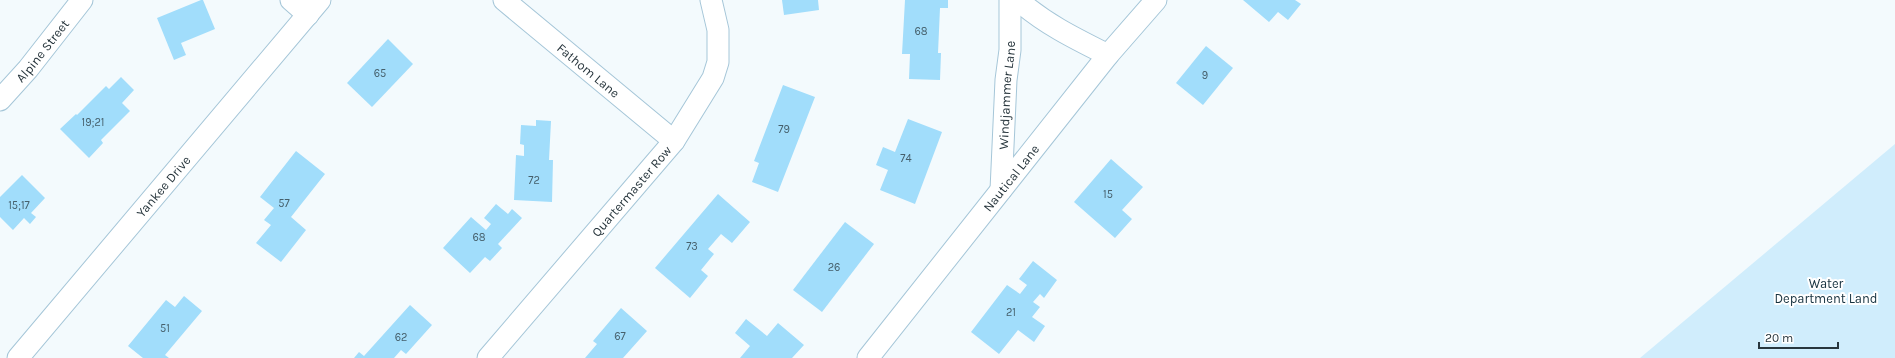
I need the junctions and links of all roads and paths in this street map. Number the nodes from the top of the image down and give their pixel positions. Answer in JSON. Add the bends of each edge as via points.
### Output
{"nodes":[{"id":1,"x":82,"y":0,"type":"edge"},
{"id":2,"x":292,"y":0,"type":"edge"},
{"id":3,"x":504,"y":0,"type":"edge"},
{"id":4,"x":711,"y":0,"type":"edge"},
{"id":5,"x":1010,"y":0,"type":"edge"},
{"id":6,"x":1018,"y":0,"type":"edge"},
{"id":7,"x":1156,"y":0,"type":"edge"},
{"id":8,"x":314,"y":7,"type":"edge"},
{"id":9,"x":1108,"y":55,"type":"junction"},
{"id":10,"x":0,"y":100,"type":"edge"},
{"id":11,"x":674,"y":141,"type":"junction"},
{"id":12,"x":1001,"y":190,"type":"junction"},
{"id":13,"x":18,"y":358,"type":"edge"},
{"id":14,"x":488,"y":358,"type":"edge"},
{"id":15,"x":868,"y":358,"type":"edge"}],
"edges":[{"from":1,"to":10,"type":"street","name":"Alpine Street"},
{"from":2,"to":8,"type":"street"},
{"from":3,"to":11,"type":"street","name":"Fathom Lane"},
{"from":4,"to":11,"type":"street","name":"Quartermaster Row","via":[[718,30],[718,62],[713,78]]},
{"from":5,"to":12,"type":"street","name":"Windjammer Lane","via":[[1010,50],[1006,80]]},
{"from":6,"to":9,"type":"street","via":[[1055,28]]},
{"from":7,"to":9,"type":"street","name":"Nautical Lane"},
{"from":8,"to":13,"type":"street","name":"Yankee Drive"},
{"from":9,"to":12,"type":"street","name":"Nautical Lane"},
{"from":11,"to":14,"type":"street","name":"Quartermaster Row"},
{"from":12,"to":15,"type":"street","name":"Nautical Lane"}]}
